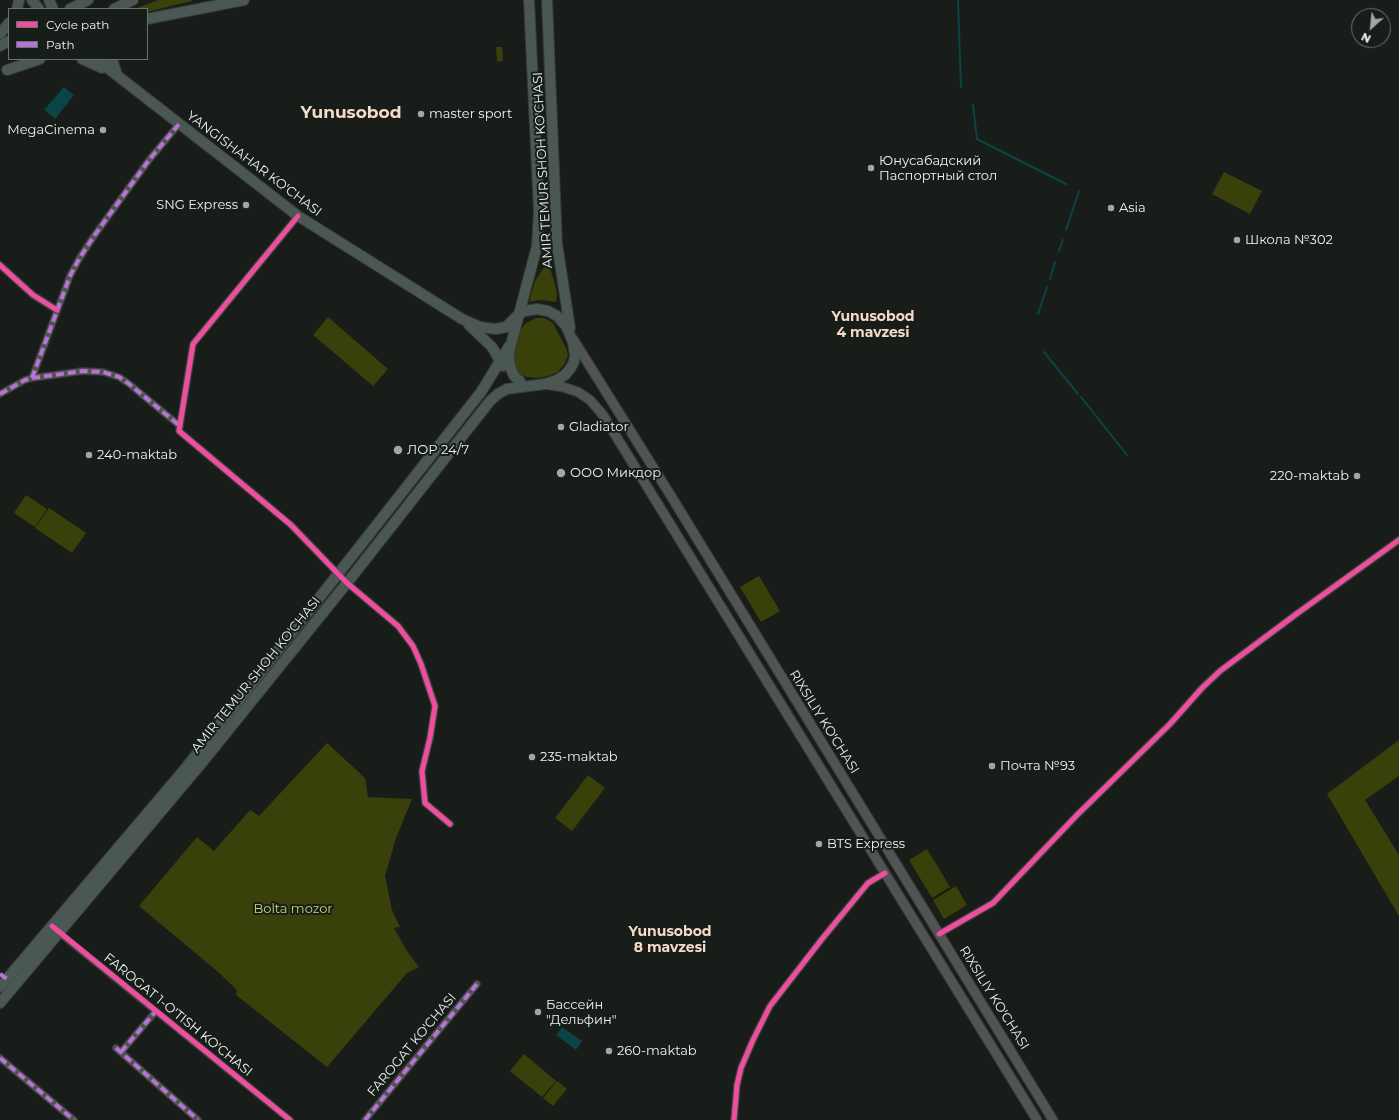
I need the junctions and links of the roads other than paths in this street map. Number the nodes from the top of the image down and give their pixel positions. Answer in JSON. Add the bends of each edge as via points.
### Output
{"nodes":[{"id":1,"x":32,"y":0,"type":"edge"},
{"id":2,"x":88,"y":0,"type":"edge"},
{"id":3,"x":133,"y":0,"type":"edge"},
{"id":4,"x":197,"y":0,"type":"edge"},
{"id":5,"x":244,"y":0,"type":"edge"},
{"id":6,"x":529,"y":0,"type":"edge"},
{"id":7,"x":547,"y":0,"type":"edge"},
{"id":8,"x":207,"y":7,"type":"junction"},
{"id":9,"x":38,"y":8,"type":"edge"},
{"id":10,"x":72,"y":8,"type":"edge"},
{"id":11,"x":116,"y":8,"type":"edge"},
{"id":12,"x":148,"y":19,"type":"edge"},
{"id":13,"x":8,"y":24,"type":"edge"},
{"id":14,"x":0,"y":34,"type":"edge"},
{"id":15,"x":21,"y":60,"type":"edge"},
{"id":16,"x":37,"y":60,"type":"edge"},
{"id":17,"x":84,"y":60,"type":"edge"},
{"id":18,"x":97,"y":60,"type":"edge"},
{"id":19,"x":112,"y":60,"type":"edge"},
{"id":20,"x":3,"y":72,"type":"edge"},
{"id":21,"x":117,"y":75,"type":"junction"},
{"id":22,"x":533,"y":84,"type":"junction"},
{"id":23,"x":551,"y":84,"type":"junction"},
{"id":24,"x":179,"y":124,"type":"junction"},
{"id":25,"x":298,"y":216,"type":"junction"},
{"id":26,"x":0,"y":264,"type":"edge"},
{"id":27,"x":57,"y":310,"type":"junction"},
{"id":28,"x":518,"y":315,"type":"junction"},
{"id":29,"x":462,"y":319,"type":"junction"},
{"id":30,"x":572,"y":338,"type":"junction"},
{"id":31,"x":510,"y":345,"type":"junction"},
{"id":32,"x":500,"y":362,"type":"junction"},
{"id":33,"x":32,"y":378,"type":"junction"},
{"id":34,"x":520,"y":381,"type":"junction"},
{"id":35,"x":541,"y":384,"type":"junction"},
{"id":36,"x":0,"y":394,"type":"edge"},
{"id":37,"x":180,"y":426,"type":"junction"},
{"id":38,"x":647,"y":459,"type":"junction"},
{"id":39,"x":635,"y":466,"type":"junction"},
{"id":40,"x":1399,"y":540,"type":"edge"},
{"id":41,"x":338,"y":573,"type":"junction"},
{"id":42,"x":347,"y":583,"type":"junction"},
{"id":43,"x":871,"y":822,"type":"junction"},
{"id":44,"x":450,"y":824,"type":"dead end"},
{"id":45,"x":859,"y":830,"type":"junction"},
{"id":46,"x":885,"y":873,"type":"junction"},
{"id":47,"x":56,"y":929,"type":"junction"},
{"id":48,"x":939,"y":934,"type":"junction"},
{"id":49,"x":5,"y":982,"type":"edge"},
{"id":50,"x":477,"y":984,"type":"dead end"},
{"id":51,"x":0,"y":1003,"type":"edge"},
{"id":52,"x":156,"y":1011,"type":"junction"},
{"id":53,"x":0,"y":1058,"type":"edge"},
{"id":54,"x":1045,"y":1106,"type":"junction"},
{"id":55,"x":1035,"y":1117,"type":"edge"},
{"id":56,"x":74,"y":1120,"type":"edge"},
{"id":57,"x":198,"y":1120,"type":"edge"},
{"id":58,"x":290,"y":1120,"type":"edge"},
{"id":59,"x":364,"y":1120,"type":"edge"},
{"id":60,"x":734,"y":1120,"type":"edge"},
{"id":61,"x":1053,"y":1120,"type":"edge"}],
"edges":[{"from":1,"to":9,"type":"main road"},
{"from":2,"to":10,"type":"main road"},
{"from":3,"to":11,"type":"main road"},
{"from":4,"to":8,"type":"main road"},
{"from":5,"to":8,"type":"main road"},
{"from":6,"to":22,"type":"main road","name":"AMIR TEMUR SHOH KO'CHASI"},
{"from":7,"to":23,"type":"main road","name":"AMIR TEMUR SHOH KO'CHASI"},
{"from":8,"to":12,"type":"main road"},
{"from":13,"to":14,"type":"main road"},
{"from":15,"to":20,"type":"main road"},
{"from":16,"to":20,"type":"main road"},
{"from":17,"to":21,"type":"main road"},
{"from":18,"to":21,"type":"main road"},
{"from":19,"to":21,"type":"main road"},
{"from":21,"to":24,"type":"main road","name":"YANGISHAHAR KO'CHASI"},
{"from":22,"to":23,"type":"main road","via":[[541,90],[548,89]]},
{"from":22,"to":28,"type":"main road","name":"AMIR TEMUR SHOH KO'CHASI","via":[[539,229],[537,246]]},
{"from":23,"to":30,"type":"main road","name":"AMIR TEMUR SHOH KO'CHASI","via":[[557,244]]},
{"from":24,"to":25,"type":"main road","name":"YANGISHAHAR KO'CHASI"},
{"from":24,"to":27,"type":"street","via":[[149,160],[94,236],[70,276]]},
{"from":25,"to":29,"type":"main road","name":"YANGISHAHAR KO'CHASI"},
{"from":25,"to":37,"type":"street","via":[[194,344]]},
{"from":26,"to":27,"type":"street","via":[[32,295]]},
{"from":27,"to":33,"type":"street"},
{"from":28,"to":29,"type":"main road","name":"YANGISHAHAR KO'CHASI","via":[[506,327],[496,329],[480,327]]},
{"from":28,"to":30,"type":"main road","name":"AMIR TEMUR SHOH KO'CHASI","via":[[532,310],[548,311],[561,319]]},
{"from":28,"to":31,"type":"main road","name":"AMIR TEMUR SHOH KO'CHASI"},
{"from":29,"to":32,"type":"main road","name":"YANGISHAHAR KO'CHASI","via":[[489,344]]},
{"from":30,"to":35,"type":"main road","name":"AMIR TEMUR SHOH KO'CHASI","via":[[575,355],[570,369],[557,380]]},
{"from":30,"to":38,"type":"main road","name":"RIXSILIY KO'CHASI"},
{"from":31,"to":32,"type":"main road","name":"AMIR TEMUR SHOH KO'CHASI"},
{"from":31,"to":34,"type":"main road","name":"AMIR TEMUR SHOH KO'CHASI","via":[[510,367]]},
{"from":32,"to":34,"type":"main road"},
{"from":32,"to":41,"type":"main road","name":"AMIR TEMUR SHOH KO'CHASI","via":[[481,392]]},
{"from":33,"to":36,"type":"street"},
{"from":33,"to":37,"type":"street","via":[[83,371],[109,374],[128,383]]},
{"from":34,"to":35,"type":"main road","name":"AMIR TEMUR SHOH KO'CHASI"},
{"from":35,"to":39,"type":"main road","name":"RIXSILIY KO'CHASI","via":[[573,390],[590,400],[603,415]]},
{"from":35,"to":42,"type":"main road","name":"AMIR TEMUR SHOH KO'CHASI","via":[[507,389],[493,398]]},
{"from":37,"to":41,"type":"street","via":[[179,431],[291,525]]},
{"from":38,"to":39,"type":"main road","via":[[639,460]]},
{"from":38,"to":43,"type":"main road","name":"RIXSILIY KO'CHASI"},
{"from":39,"to":45,"type":"main road","name":"RIXSILIY KO'CHASI"},
{"from":40,"to":48,"type":"street","via":[[1220,671],[993,903]]},
{"from":41,"to":42,"type":"street"},
{"from":41,"to":47,"type":"main road","name":"AMIR TEMUR SHOH KO'CHASI"},
{"from":42,"to":44,"type":"street","via":[[398,626],[413,646],[421,664],[435,706],[422,771],[425,803]]},
{"from":42,"to":47,"type":"main road","name":"AMIR TEMUR SHOH KO'CHASI","via":[[201,764]]},
{"from":43,"to":45,"type":"main road"},
{"from":43,"to":48,"type":"main road","name":"RIXSILIY KO'CHASI"},
{"from":45,"to":46,"type":"main road","name":"RIXSILIY KO'CHASI"},
{"from":46,"to":55,"type":"main road","name":"RIXSILIY KO'CHASI"},
{"from":46,"to":60,"type":"street","via":[[868,883],[770,1006],[741,1068]]},
{"from":47,"to":49,"type":"main road","name":"AMIR TEMUR SHOH KO'CHASI"},
{"from":47,"to":52,"type":"street","name":"FAROGAT 1-O'TISH KO'CHASI"},
{"from":48,"to":54,"type":"main road","name":"RIXSILIY KO'CHASI"},
{"from":49,"to":51,"type":"main road","name":"AMIR TEMUR SHOH KO'CHASI"},
{"from":50,"to":59,"type":"street","name":"FAROGAT KO'CHASI"},
{"from":52,"to":57,"type":"street","via":[[118,1050]]},
{"from":52,"to":58,"type":"street","name":"FAROGAT 1-O'TISH KO'CHASI"},
{"from":53,"to":56,"type":"street"},
{"from":54,"to":55,"type":"main road","via":[[1045,1111]]},
{"from":54,"to":61,"type":"main road","name":"RIXSILIY KO'CHASI"}]}
